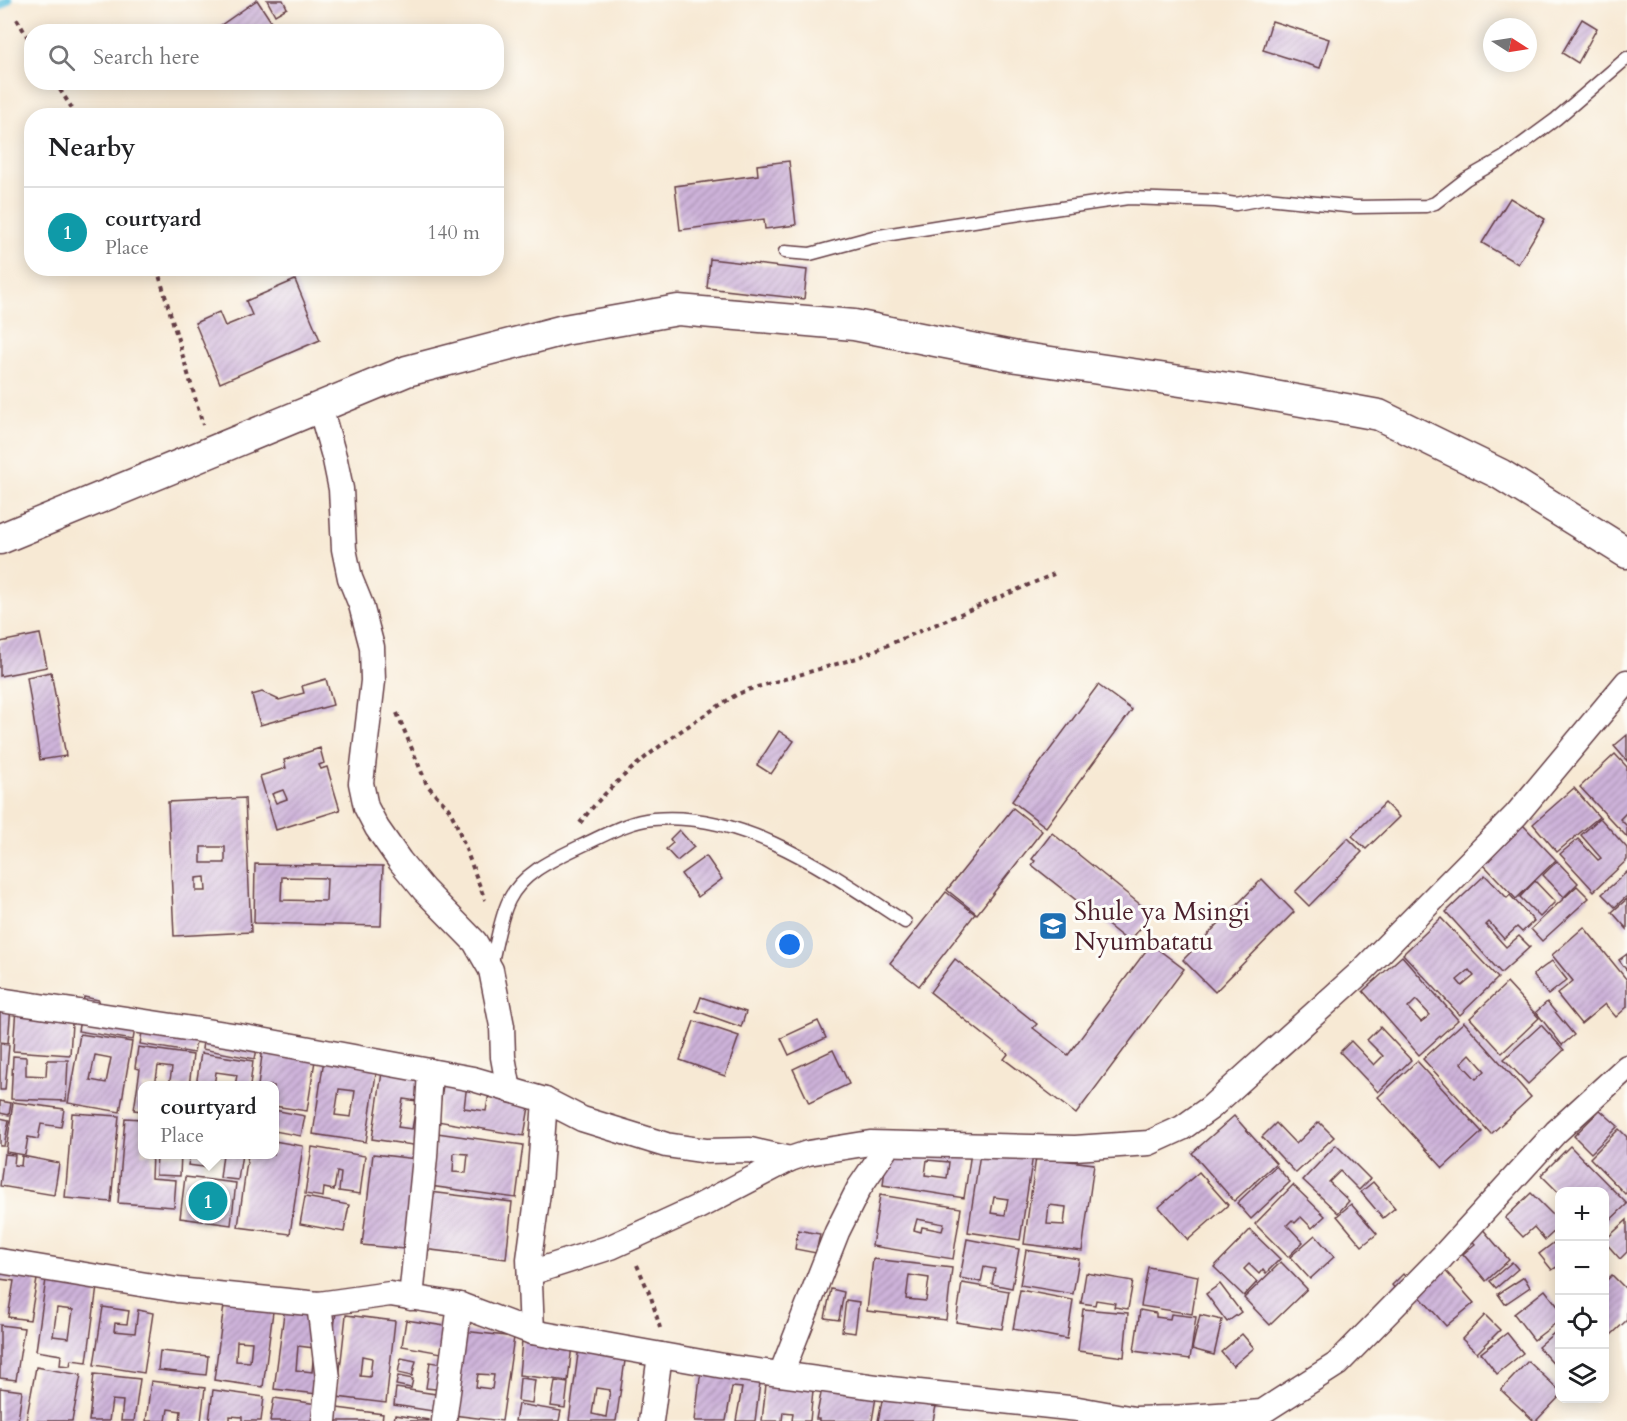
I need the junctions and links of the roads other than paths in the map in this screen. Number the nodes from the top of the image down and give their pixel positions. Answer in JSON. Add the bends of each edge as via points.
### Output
{"nodes":[{"id":1,"x":1627,"y":58,"type":"edge"},
{"id":2,"x":785,"y":252,"type":"dead end"},
{"id":3,"x":320,"y":407,"type":"junction"},
{"id":4,"x":0,"y":538,"type":"edge"},
{"id":5,"x":1627,"y":553,"type":"edge"},
{"id":6,"x":1627,"y":681,"type":"edge"},
{"id":7,"x":905,"y":922,"type":"dead end"},
{"id":8,"x":491,"y":970,"type":"junction"},
{"id":9,"x":0,"y":1000,"type":"edge"},
{"id":10,"x":1627,"y":1067,"type":"edge"},
{"id":11,"x":430,"y":1071,"type":"junction"},
{"id":12,"x":510,"y":1090,"type":"junction"},
{"id":13,"x":545,"y":1100,"type":"junction"},
{"id":14,"x":889,"y":1144,"type":"junction"},
{"id":15,"x":790,"y":1159,"type":"junction"},
{"id":16,"x":0,"y":1261,"type":"edge"},
{"id":17,"x":530,"y":1273,"type":"junction"},
{"id":18,"x":411,"y":1298,"type":"junction"},
{"id":19,"x":319,"y":1305,"type":"junction"},
{"id":20,"x":460,"y":1305,"type":"junction"},
{"id":21,"x":532,"y":1332,"type":"junction"},
{"id":22,"x":668,"y":1356,"type":"junction"},
{"id":23,"x":780,"y":1374,"type":"junction"},
{"id":24,"x":1134,"y":1420,"type":"edge"},
{"id":25,"x":324,"y":1421,"type":"edge"},
{"id":26,"x":444,"y":1421,"type":"edge"},
{"id":27,"x":651,"y":1421,"type":"edge"}],
"edges":[{"from":1,"to":2,"type":"lane","via":[[1556,119],[1426,206],[1356,207],[1267,198],[1236,204],[1128,198],[873,237],[810,254]]},
{"from":3,"to":4,"type":"street"},
{"from":3,"to":5,"type":"street","via":[[418,368],[564,330],[678,310],[854,325],[1017,357],[1379,415],[1500,474]]},
{"from":3,"to":8,"type":"street","via":[[341,489],[344,549],[350,578],[372,647],[373,681],[362,783],[366,807],[400,861],[475,942]]},
{"from":6,"to":14,"type":"street","via":[[1516,815],[1363,970],[1210,1108],[1182,1128],[1149,1143],[1075,1148]]},
{"from":7,"to":8,"type":"lane","via":[[817,865],[739,828],[694,819],[652,819],[610,833],[550,861],[525,879],[509,900]]},
{"from":8,"to":12,"type":"street"},
{"from":9,"to":11,"type":"street","via":[[239,1036]]},
{"from":10,"to":24,"type":"street","via":[[1556,1132],[1337,1364],[1262,1412]]},
{"from":11,"to":12,"type":"street"},
{"from":11,"to":18,"type":"street"},
{"from":12,"to":13,"type":"street"},
{"from":13,"to":15,"type":"street","via":[[582,1119],[666,1145],[707,1151],[750,1150]]},
{"from":13,"to":17,"type":"street"},
{"from":14,"to":15,"type":"street","via":[[870,1143]]},
{"from":14,"to":23,"type":"street","via":[[859,1188],[837,1232]]},
{"from":15,"to":17,"type":"street","via":[[611,1247]]},
{"from":16,"to":19,"type":"street","via":[[177,1290]]},
{"from":17,"to":21,"type":"street"},
{"from":18,"to":19,"type":"street","via":[[390,1294]]},
{"from":18,"to":20,"type":"street"},
{"from":19,"to":25,"type":"street","via":[[328,1379]]},
{"from":20,"to":21,"type":"street"},
{"from":20,"to":26,"type":"street"},
{"from":21,"to":22,"type":"street"},
{"from":22,"to":23,"type":"street"},
{"from":22,"to":27,"type":"street"},
{"from":23,"to":24,"type":"street","via":[[1078,1409]]}]}
